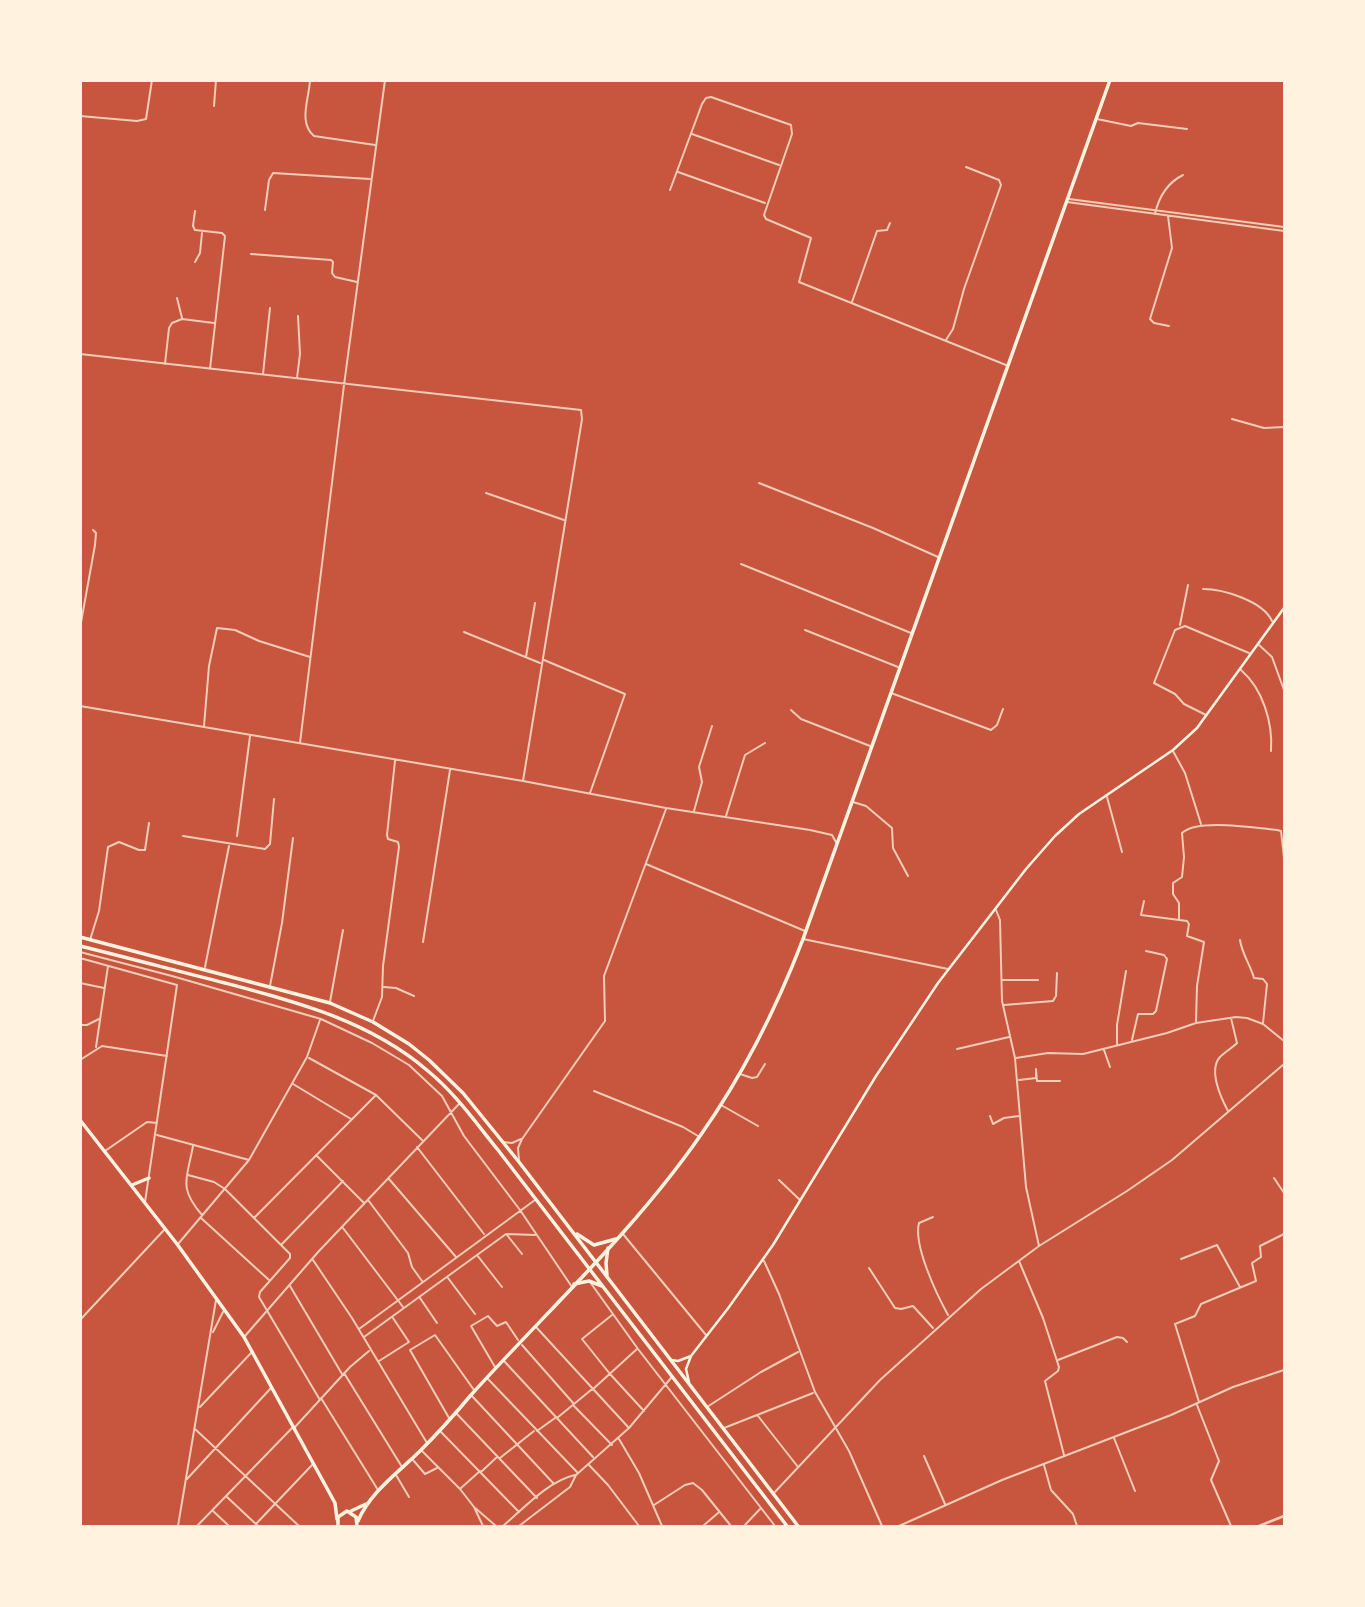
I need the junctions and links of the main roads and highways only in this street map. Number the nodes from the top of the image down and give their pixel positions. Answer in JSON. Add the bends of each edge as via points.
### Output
{"nodes":[{"id":1,"x":1110,"y":80,"type":"edge"},
{"id":2,"x":1284,"y":609,"type":"edge"},
{"id":3,"x":80,"y":937,"type":"edge"},
{"id":4,"x":80,"y":946,"type":"edge"},
{"id":5,"x":80,"y":1120,"type":"edge"},
{"id":6,"x":149,"y":1178,"type":"road end"},
{"id":7,"x":131,"y":1185,"type":"junction"},
{"id":8,"x":572,"y":1231,"type":"junction"},
{"id":9,"x":616,"y":1239,"type":"junction"},
{"id":10,"x":608,"y":1248,"type":"junction"},
{"id":11,"x":595,"y":1261,"type":"junction"},
{"id":12,"x":590,"y":1267,"type":"junction"},
{"id":13,"x":608,"y":1278,"type":"junction"},
{"id":14,"x":573,"y":1285,"type":"junction"},
{"id":15,"x":605,"y":1289,"type":"junction"},
{"id":16,"x":691,"y":1356,"type":"junction"},
{"id":17,"x":670,"y":1359,"type":"junction"},
{"id":18,"x":690,"y":1385,"type":"junction"},
{"id":19,"x":335,"y":1503,"type":"junction"},
{"id":20,"x":368,"y":1503,"type":"junction"},
{"id":21,"x":348,"y":1511,"type":"junction"},
{"id":22,"x":337,"y":1519,"type":"junction"},
{"id":23,"x":357,"y":1524,"type":"edge"},
{"id":24,"x":338,"y":1526,"type":"edge"},
{"id":25,"x":787,"y":1527,"type":"edge"},
{"id":26,"x":798,"y":1527,"type":"edge"}],
"edges":[{"from":1,"to":9,"type":"main road","via":[[788,975],[739,1074],[700,1137]]},
{"from":2,"to":16,"type":"main road","via":[[1207,715],[1173,750],[1074,818],[1023,873],[890,1053],[763,1260]]},
{"from":3,"to":8,"type":"main road","via":[[330,1003],[373,1022],[409,1044],[450,1079]]},
{"from":4,"to":12,"type":"main road","via":[[336,1016],[398,1048],[460,1103]]},
{"from":5,"to":7,"type":"main road"},
{"from":6,"to":7,"type":"main road"},
{"from":7,"to":19,"type":"main road","via":[[244,1337]]},
{"from":8,"to":9,"type":"main road","via":[[594,1245]]},
{"from":8,"to":11,"type":"main road"},
{"from":9,"to":10,"type":"main road"},
{"from":10,"to":11,"type":"main road"},
{"from":10,"to":13,"type":"main road"},
{"from":11,"to":12,"type":"main road"},
{"from":11,"to":13,"type":"main road"},
{"from":12,"to":14,"type":"main road"},
{"from":12,"to":15,"type":"main road"},
{"from":13,"to":17,"type":"main road"},
{"from":14,"to":15,"type":"main road","via":[[589,1281]]},
{"from":14,"to":20,"type":"main road"},
{"from":15,"to":25,"type":"main road"},
{"from":16,"to":17,"type":"main road"},
{"from":16,"to":18,"type":"main road","via":[[686,1369]]},
{"from":17,"to":18,"type":"main road"},
{"from":18,"to":26,"type":"main road"},
{"from":19,"to":21,"type":"main road"},
{"from":19,"to":22,"type":"main road"},
{"from":20,"to":21,"type":"main road"},
{"from":20,"to":23,"type":"main road"},
{"from":21,"to":22,"type":"main road"},
{"from":21,"to":23,"type":"main road"},
{"from":22,"to":24,"type":"main road"}]}
